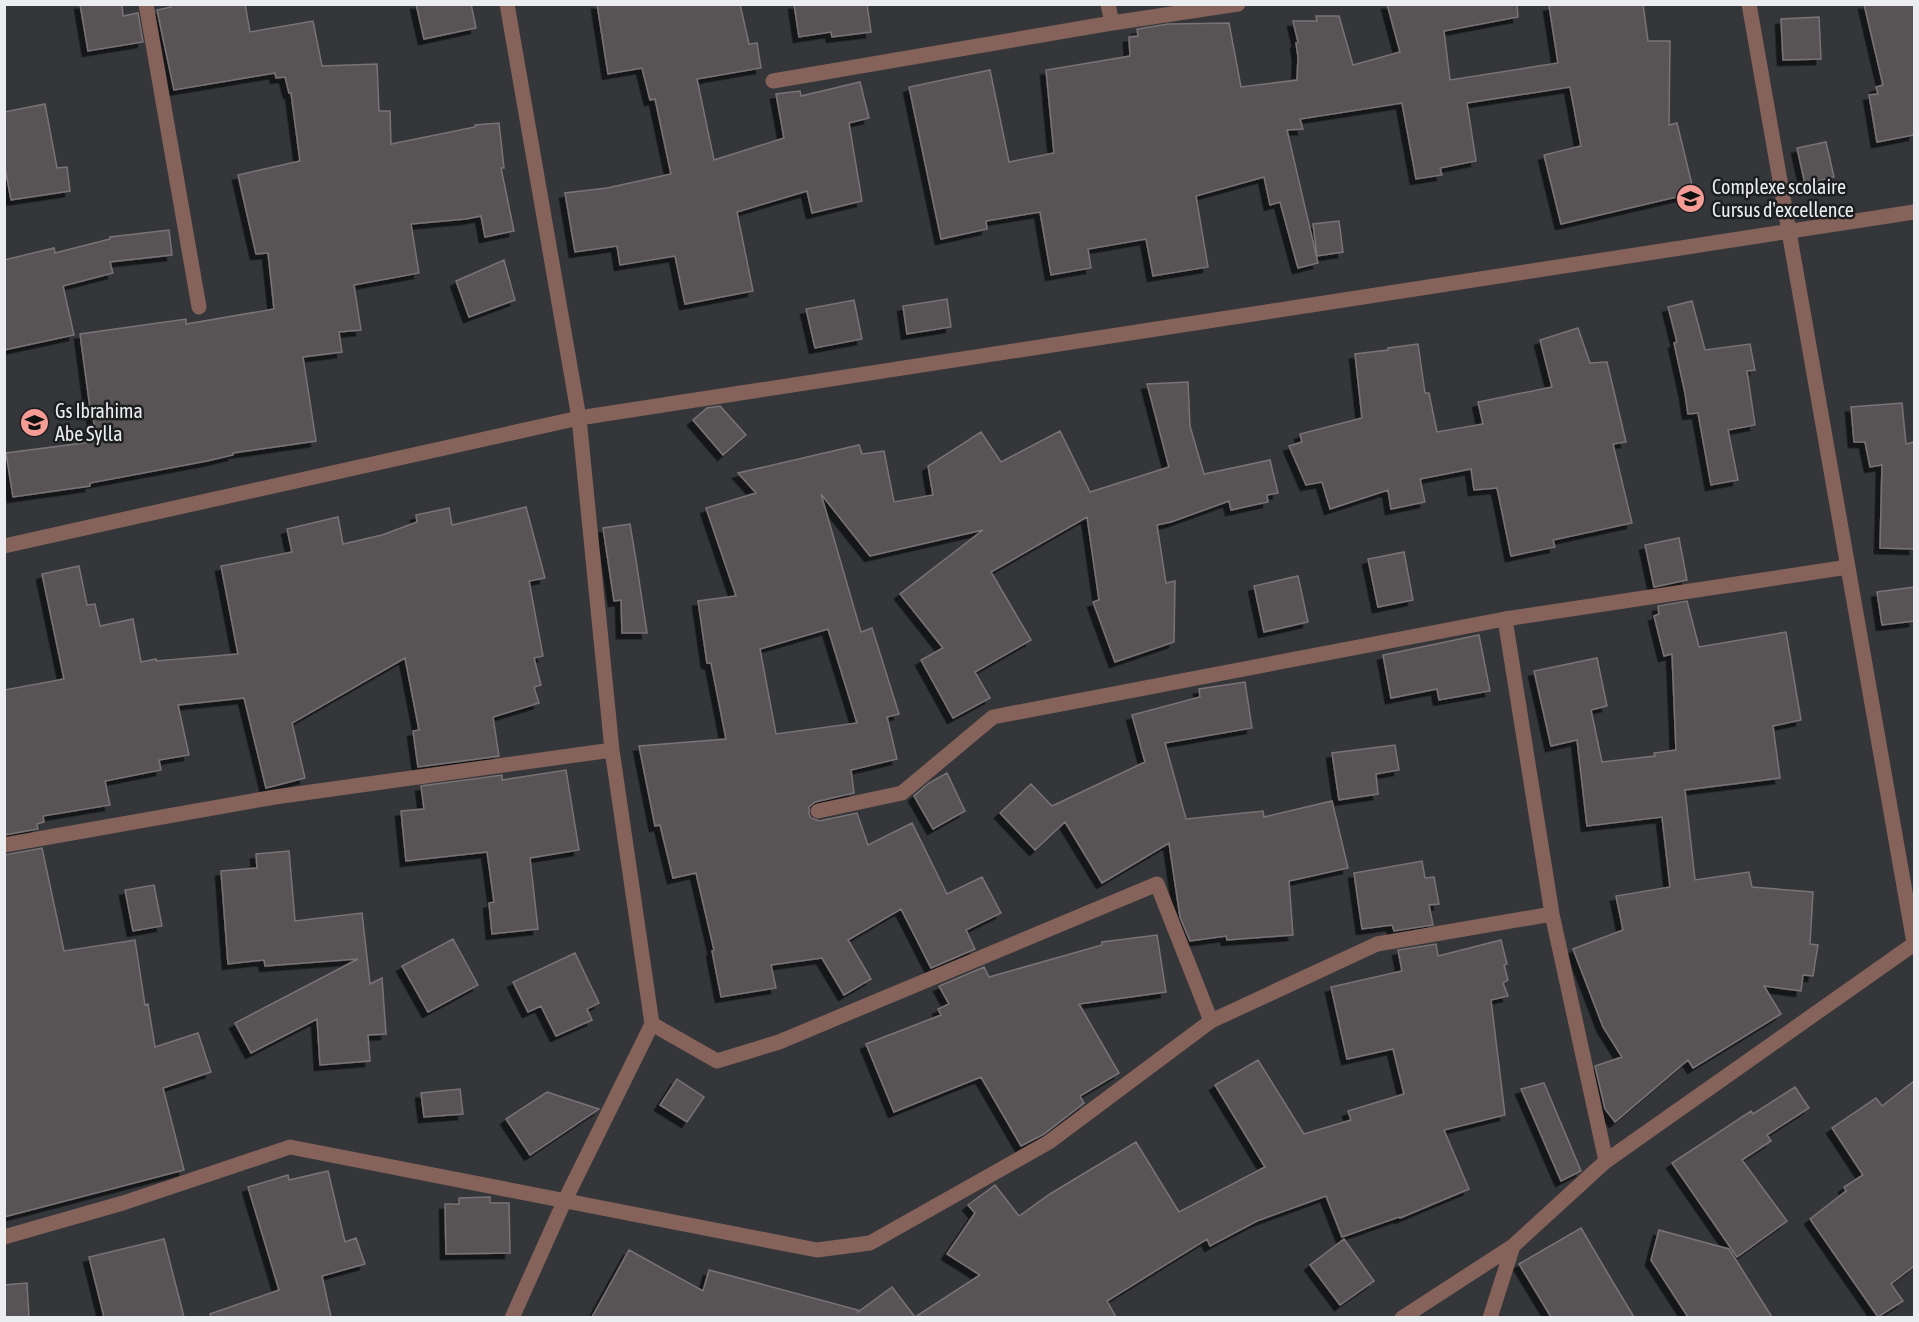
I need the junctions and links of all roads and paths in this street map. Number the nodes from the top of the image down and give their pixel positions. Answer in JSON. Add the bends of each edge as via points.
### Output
{"nodes":[{"id":1,"x":146,"y":4,"type":"edge"},
{"id":2,"x":507,"y":4,"type":"edge"},
{"id":3,"x":1108,"y":4,"type":"edge"},
{"id":4,"x":1238,"y":4,"type":"edge"},
{"id":5,"x":1749,"y":4,"type":"edge"},
{"id":6,"x":1112,"y":23,"type":"junction"},
{"id":7,"x":773,"y":81,"type":"dead end"},
{"id":8,"x":1914,"y":212,"type":"edge"},
{"id":9,"x":1789,"y":231,"type":"junction"},
{"id":10,"x":199,"y":307,"type":"dead end"},
{"id":11,"x":579,"y":418,"type":"junction"},
{"id":12,"x":4,"y":546,"type":"edge"},
{"id":13,"x":1848,"y":567,"type":"junction"},
{"id":14,"x":1505,"y":619,"type":"junction"},
{"id":15,"x":612,"y":750,"type":"junction"},
{"id":16,"x":818,"y":811,"type":"dead end"},
{"id":17,"x":4,"y":845,"type":"edge"},
{"id":18,"x":1552,"y":914,"type":"junction"},
{"id":19,"x":1914,"y":944,"type":"edge"},
{"id":20,"x":1211,"y":1021,"type":"junction"},
{"id":21,"x":652,"y":1024,"type":"junction"},
{"id":22,"x":1606,"y":1161,"type":"junction"},
{"id":23,"x":564,"y":1202,"type":"junction"},
{"id":24,"x":4,"y":1237,"type":"edge"},
{"id":25,"x":1513,"y":1246,"type":"junction"},
{"id":26,"x":512,"y":1317,"type":"edge"},
{"id":27,"x":1402,"y":1317,"type":"edge"},
{"id":28,"x":1490,"y":1317,"type":"edge"}],
"edges":[{"from":1,"to":10,"type":"street"},
{"from":2,"to":11,"type":"street"},
{"from":3,"to":6,"type":"street"},
{"from":4,"to":6,"type":"street"},
{"from":5,"to":9,"type":"street"},
{"from":6,"to":7,"type":"street"},
{"from":8,"to":9,"type":"street"},
{"from":9,"to":11,"type":"street"},
{"from":9,"to":13,"type":"street"},
{"from":11,"to":12,"type":"street"},
{"from":11,"to":15,"type":"street"},
{"from":13,"to":14,"type":"street"},
{"from":13,"to":19,"type":"street"},
{"from":14,"to":16,"type":"street","via":[[993,717],[902,794]]},
{"from":14,"to":18,"type":"street"},
{"from":15,"to":17,"type":"street","via":[[275,797]]},
{"from":15,"to":21,"type":"street"},
{"from":18,"to":20,"type":"street","via":[[1377,944]]},
{"from":18,"to":22,"type":"street"},
{"from":19,"to":22,"type":"street"},
{"from":20,"to":21,"type":"street","via":[[1157,884],[779,1042],[717,1061]]},
{"from":20,"to":23,"type":"street","via":[[1049,1143],[870,1243],[817,1250]]},
{"from":21,"to":23,"type":"street"},
{"from":22,"to":25,"type":"street"},
{"from":23,"to":24,"type":"street","via":[[290,1148]]},
{"from":23,"to":26,"type":"street"},
{"from":25,"to":27,"type":"street"},
{"from":25,"to":28,"type":"street"}]}
